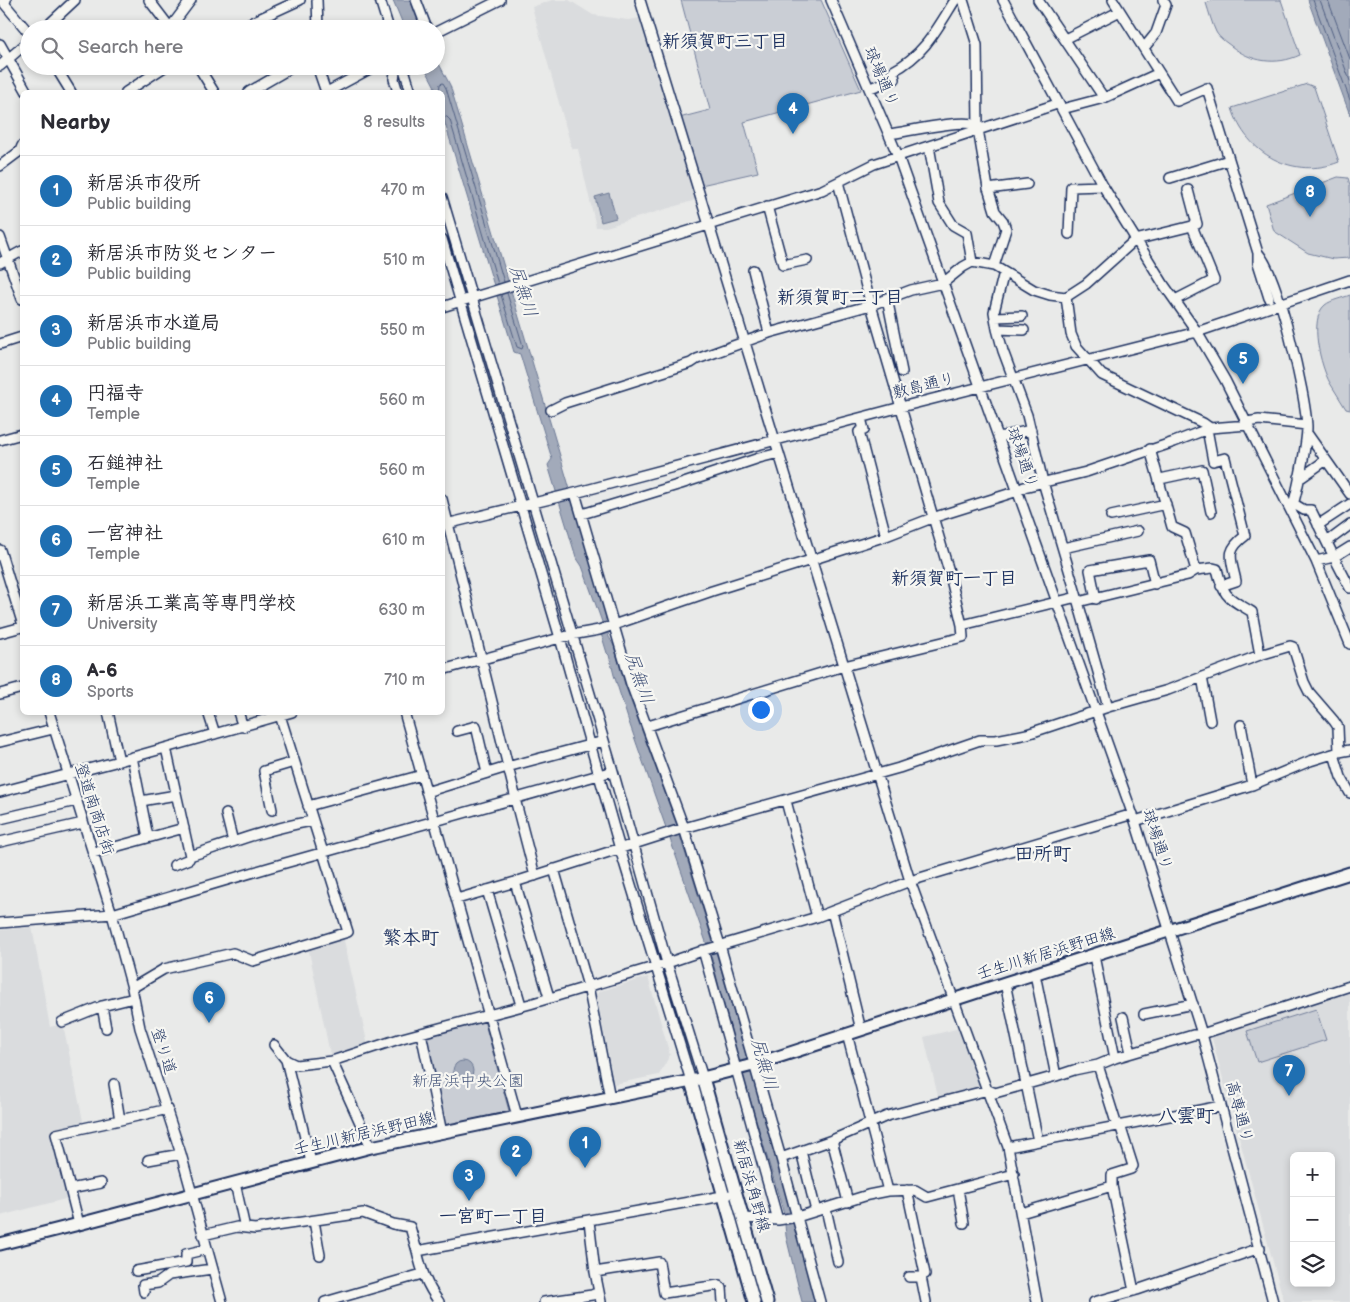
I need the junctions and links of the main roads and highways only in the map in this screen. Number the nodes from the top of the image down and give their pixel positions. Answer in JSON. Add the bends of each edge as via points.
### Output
{"nodes":[{"id":1,"x":1350,"y":873,"type":"edge"},
{"id":2,"x":703,"y":1078,"type":"junction"},
{"id":3,"x":691,"y":1081,"type":"junction"},
{"id":4,"x":0,"y":1244,"type":"edge"},
{"id":5,"x":754,"y":1302,"type":"edge"},
{"id":6,"x":767,"y":1302,"type":"edge"}],
"edges":[{"from":1,"to":2,"type":"main road","name":"壬生川新居浜野田線","via":[[752,1066]]},
{"from":2,"to":3,"type":"main road","name":"壬生川新居浜野田線"},
{"from":2,"to":6,"type":"main road","name":"新居浜角野線"},
{"from":3,"to":4,"type":"main road","name":"壬生川新居浜野田線","via":[[371,1147]]},
{"from":3,"to":5,"type":"main road","name":"新居浜角野線"}]}
